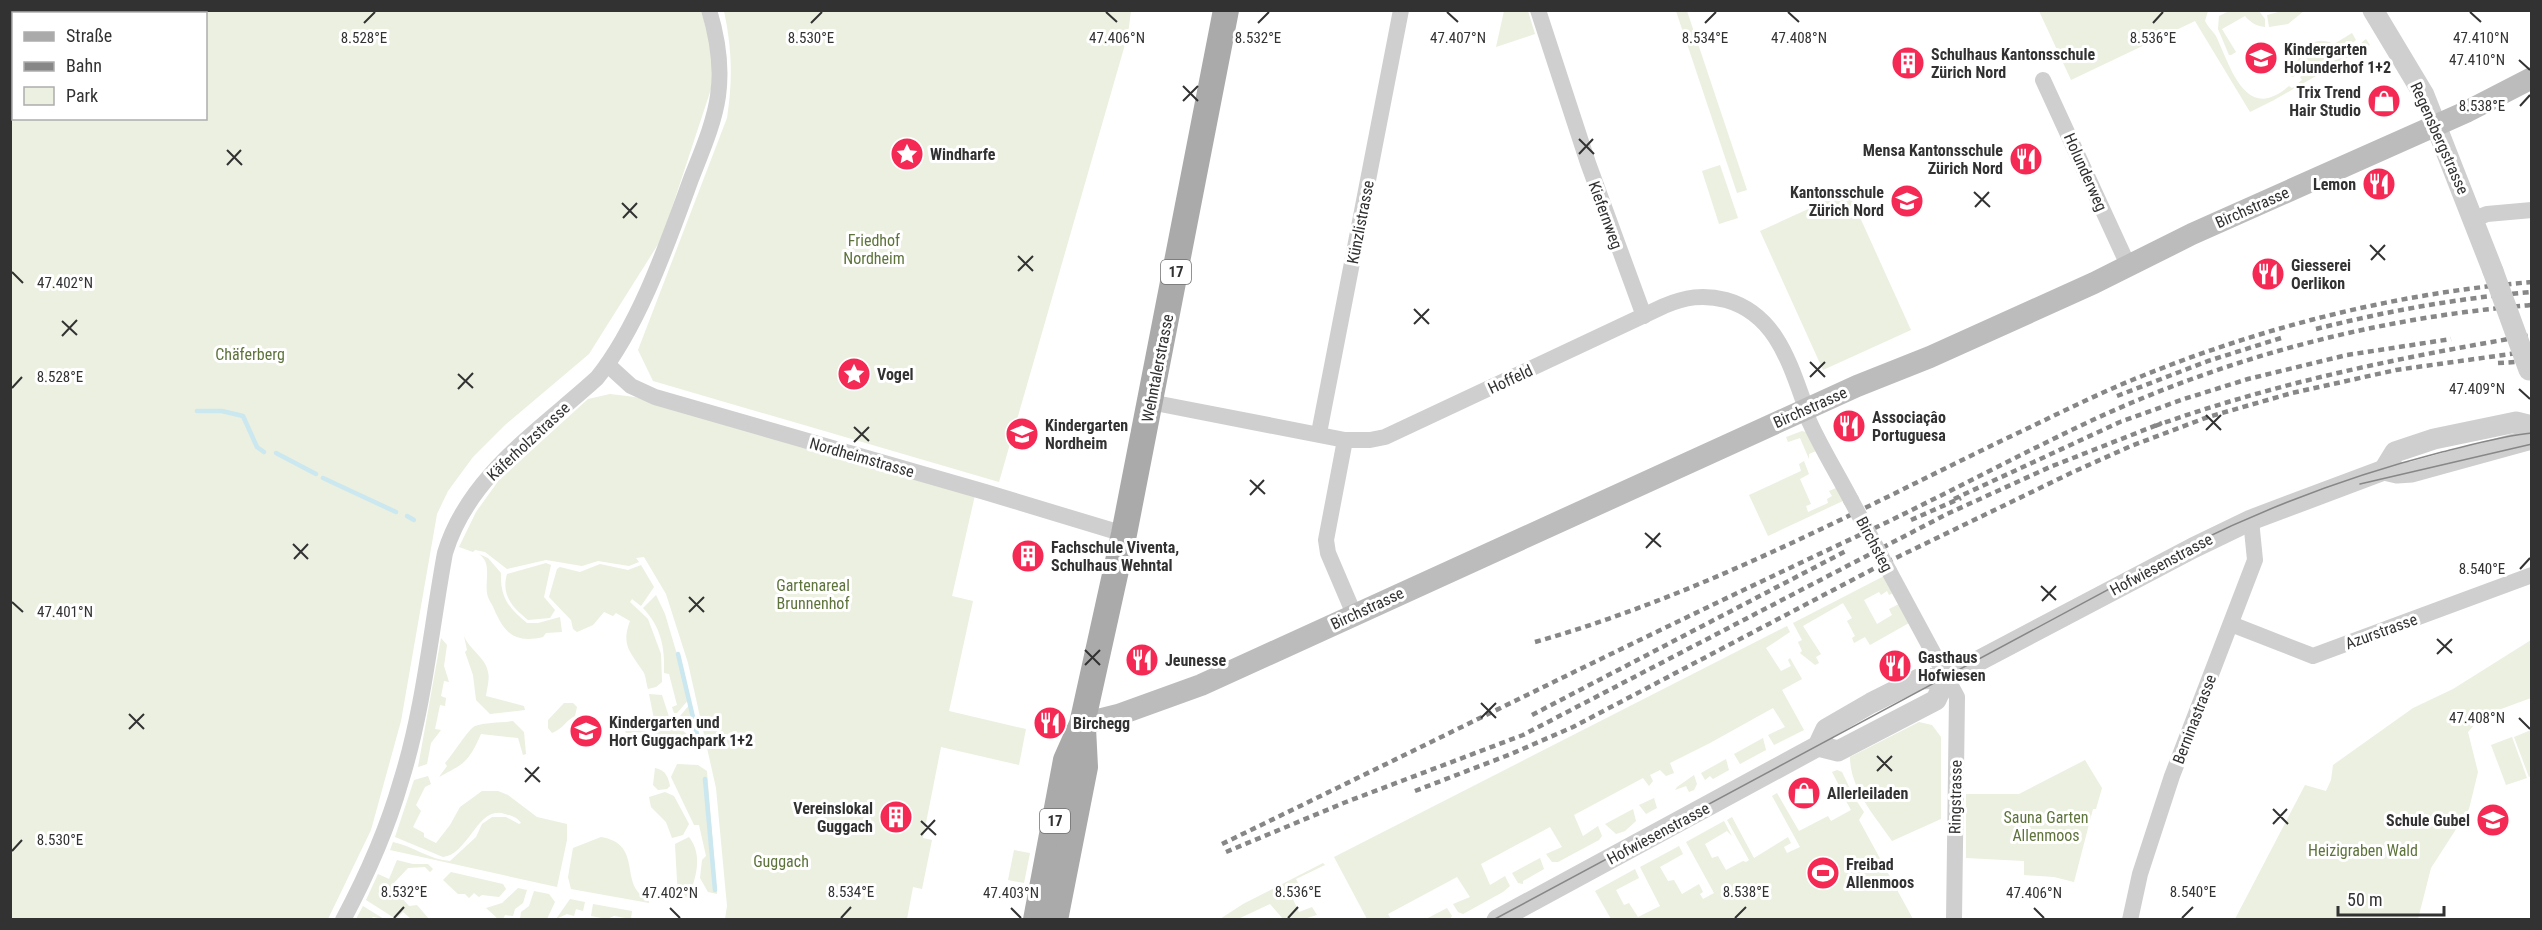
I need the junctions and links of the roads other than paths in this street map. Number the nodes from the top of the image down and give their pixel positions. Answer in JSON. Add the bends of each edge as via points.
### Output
{"nodes":[{"id":1,"x":709,"y":10,"type":"edge"},
{"id":2,"x":1226,"y":10,"type":"edge"},
{"id":3,"x":1401,"y":10,"type":"edge"},
{"id":4,"x":2373,"y":10,"type":"edge"},
{"id":5,"x":1540,"y":15,"type":"edge"},
{"id":6,"x":2532,"y":78,"type":"edge"},
{"id":7,"x":2043,"y":80,"type":"dead end"},
{"id":8,"x":2437,"y":124,"type":"junction"},
{"id":9,"x":2532,"y":210,"type":"edge"},
{"id":10,"x":2474,"y":219,"type":"junction"},
{"id":11,"x":2128,"y":265,"type":"junction"},
{"id":12,"x":1644,"y":315,"type":"junction"},
{"id":13,"x":608,"y":365,"type":"junction"},
{"id":14,"x":2530,"y":373,"type":"edge"},
{"id":15,"x":1150,"y":402,"type":"junction"},
{"id":16,"x":1806,"y":409,"type":"junction"},
{"id":17,"x":2532,"y":426,"type":"edge"},
{"id":18,"x":1319,"y":434,"type":"junction"},
{"id":19,"x":2532,"y":439,"type":"edge"},
{"id":20,"x":1345,"y":440,"type":"junction"},
{"id":21,"x":2384,"y":470,"type":"junction"},
{"id":22,"x":2251,"y":520,"type":"junction"},
{"id":23,"x":1124,"y":534,"type":"junction"},
{"id":24,"x":2532,"y":575,"type":"edge"},
{"id":25,"x":1354,"y":614,"type":"junction"},
{"id":26,"x":2231,"y":624,"type":"junction"},
{"id":27,"x":1946,"y":678,"type":"junction"},
{"id":28,"x":1082,"y":724,"type":"junction"},
{"id":29,"x":343,"y":920,"type":"edge"},
{"id":30,"x":1036,"y":920,"type":"edge"},
{"id":31,"x":1055,"y":920,"type":"edge"},
{"id":32,"x":1497,"y":920,"type":"edge"},
{"id":33,"x":1954,"y":920,"type":"edge"},
{"id":34,"x":2130,"y":920,"type":"edge"}],
"edges":[{"from":1,"to":13,"type":"street","name":"Käferholzstrasse","via":[[717,34],[718,99],[653,276]]},
{"from":2,"to":15,"type":"main road","name":"Wehntalerstrasse","number":"17"},
{"from":3,"to":18,"type":"street","name":"Künzlistrasse"},
{"from":4,"to":8,"type":"street","name":"Regensbergstrasse"},
{"from":5,"to":12,"type":"street","name":"Kiefernweg","via":[[1588,163]]},
{"from":6,"to":8,"type":"main road","name":"Birchstrasse"},
{"from":7,"to":11,"type":"street","name":"Holunderweg"},
{"from":8,"to":10,"type":"street","name":"Regensbergstrasse"},
{"from":8,"to":11,"type":"main road","name":"Birchstrasse"},
{"from":9,"to":10,"type":"street"},
{"from":10,"to":14,"type":"street","name":"Regensbergstrasse","bridge":true},
{"from":11,"to":16,"type":"main road","name":"Birchstrasse","via":[[1996,328]]},
{"from":12,"to":16,"type":"street","name":"Hoffeld","via":[[1696,296],[1714,297],[1750,309],[1774,334]]},
{"from":12,"to":20,"type":"street","name":"Hoffeld","via":[[1385,437]]},
{"from":13,"to":23,"type":"street","name":"Nordheimstrasse","via":[[637,391],[655,397]]},
{"from":13,"to":29,"type":"street","name":"Käferholzstrasse","via":[[505,454],[450,536],[402,780],[376,854]]},
{"from":15,"to":18,"type":"street","name":"Hoffeld"},
{"from":15,"to":23,"type":"main road","name":"Wehntalerstrasse","number":"17"},
{"from":16,"to":25,"type":"main road","name":"Birchstrasse"},
{"from":16,"to":27,"type":"street","name":"Birchsteg","bridge":true},
{"from":17,"to":21,"type":"street","name":"Hofwiesenstrasse","via":[[2516,422],[2434,439],[2395,452]]},
{"from":18,"to":20,"type":"street","name":"Hoffeld"},
{"from":19,"to":21,"type":"street","name":"Hofwiesenstrasse","via":[[2412,472]]},
{"from":20,"to":25,"type":"street","via":[[1326,540]]},
{"from":21,"to":22,"type":"street","name":"Hofwiesenstrasse"},
{"from":22,"to":26,"type":"street","name":"Berninastrasse","via":[[2255,560]]},
{"from":22,"to":27,"type":"street","name":"Hofwiesenstrasse"},
{"from":23,"to":28,"type":"main road","name":"Wehntalerstrasse","number":"17"},
{"from":24,"to":26,"type":"street","name":"Azurstrasse","via":[[2313,656]]},
{"from":25,"to":28,"type":"main road","name":"Birchstrasse","via":[[1201,685]]},
{"from":26,"to":34,"type":"street","name":"Berninastrasse","via":[[2154,828]]},
{"from":27,"to":32,"type":"street","name":"Hofwiesenstrasse","via":[[1936,700],[1838,751],[1818,747]]},
{"from":27,"to":33,"type":"street","name":"Ringstrasse","via":[[1957,697]]},
{"from":28,"to":30,"type":"main road","name":"Wehntalerstrasse","number":"17","via":[[1066,760]]},
{"from":28,"to":31,"type":"main road","name":"Wehntalerstrasse","via":[[1085,767]]}]}
